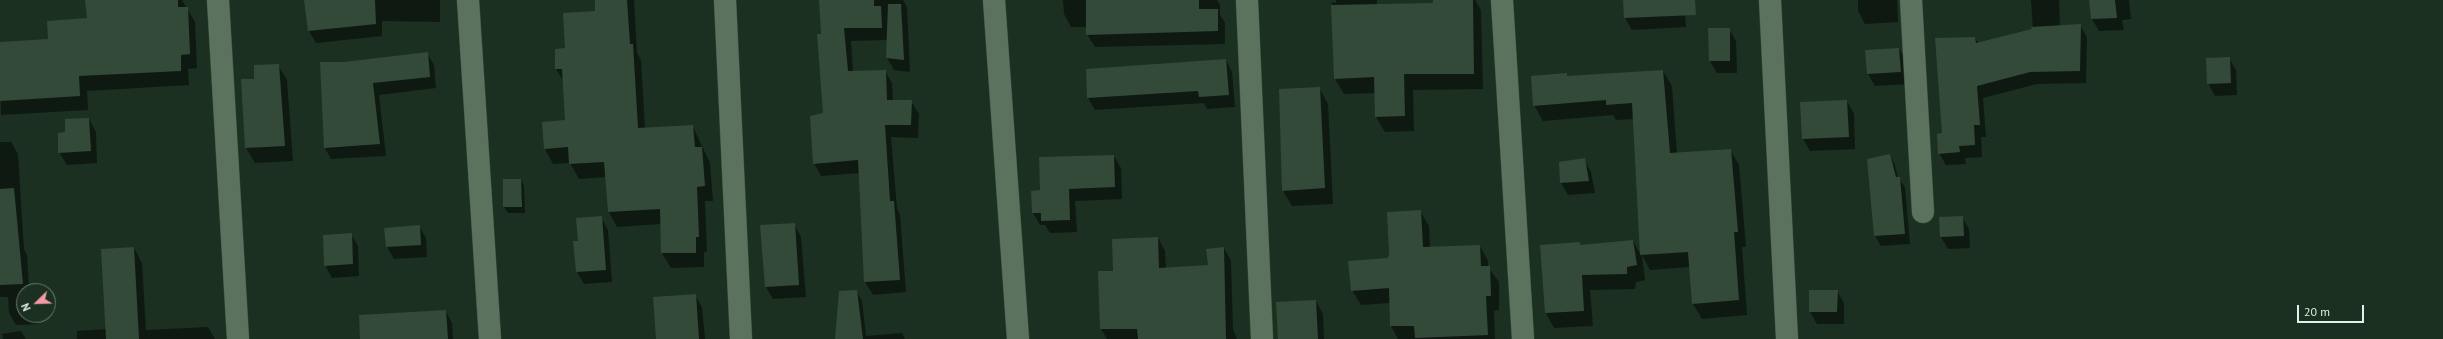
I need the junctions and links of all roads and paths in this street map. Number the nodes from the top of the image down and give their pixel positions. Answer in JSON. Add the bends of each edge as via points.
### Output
{"nodes":[{"id":1,"x":218,"y":0,"type":"edge"},
{"id":2,"x":468,"y":0,"type":"edge"},
{"id":3,"x":725,"y":0,"type":"edge"},
{"id":4,"x":994,"y":0,"type":"edge"},
{"id":5,"x":1247,"y":0,"type":"edge"},
{"id":6,"x":1502,"y":0,"type":"edge"},
{"id":7,"x":1770,"y":0,"type":"edge"},
{"id":8,"x":1911,"y":0,"type":"edge"},
{"id":9,"x":1923,"y":212,"type":"dead end"},
{"id":10,"x":238,"y":339,"type":"edge"},
{"id":11,"x":490,"y":339,"type":"edge"},
{"id":12,"x":741,"y":339,"type":"edge"},
{"id":13,"x":1018,"y":339,"type":"edge"},
{"id":14,"x":1262,"y":339,"type":"edge"},
{"id":15,"x":1524,"y":339,"type":"edge"},
{"id":16,"x":1787,"y":339,"type":"edge"}],
"edges":[{"from":1,"to":10,"type":"street"},
{"from":2,"to":11,"type":"street"},
{"from":3,"to":12,"type":"street"},
{"from":4,"to":13,"type":"street"},
{"from":5,"to":14,"type":"street"},
{"from":6,"to":15,"type":"street"},
{"from":7,"to":16,"type":"street"},
{"from":8,"to":9,"type":"street"}]}
